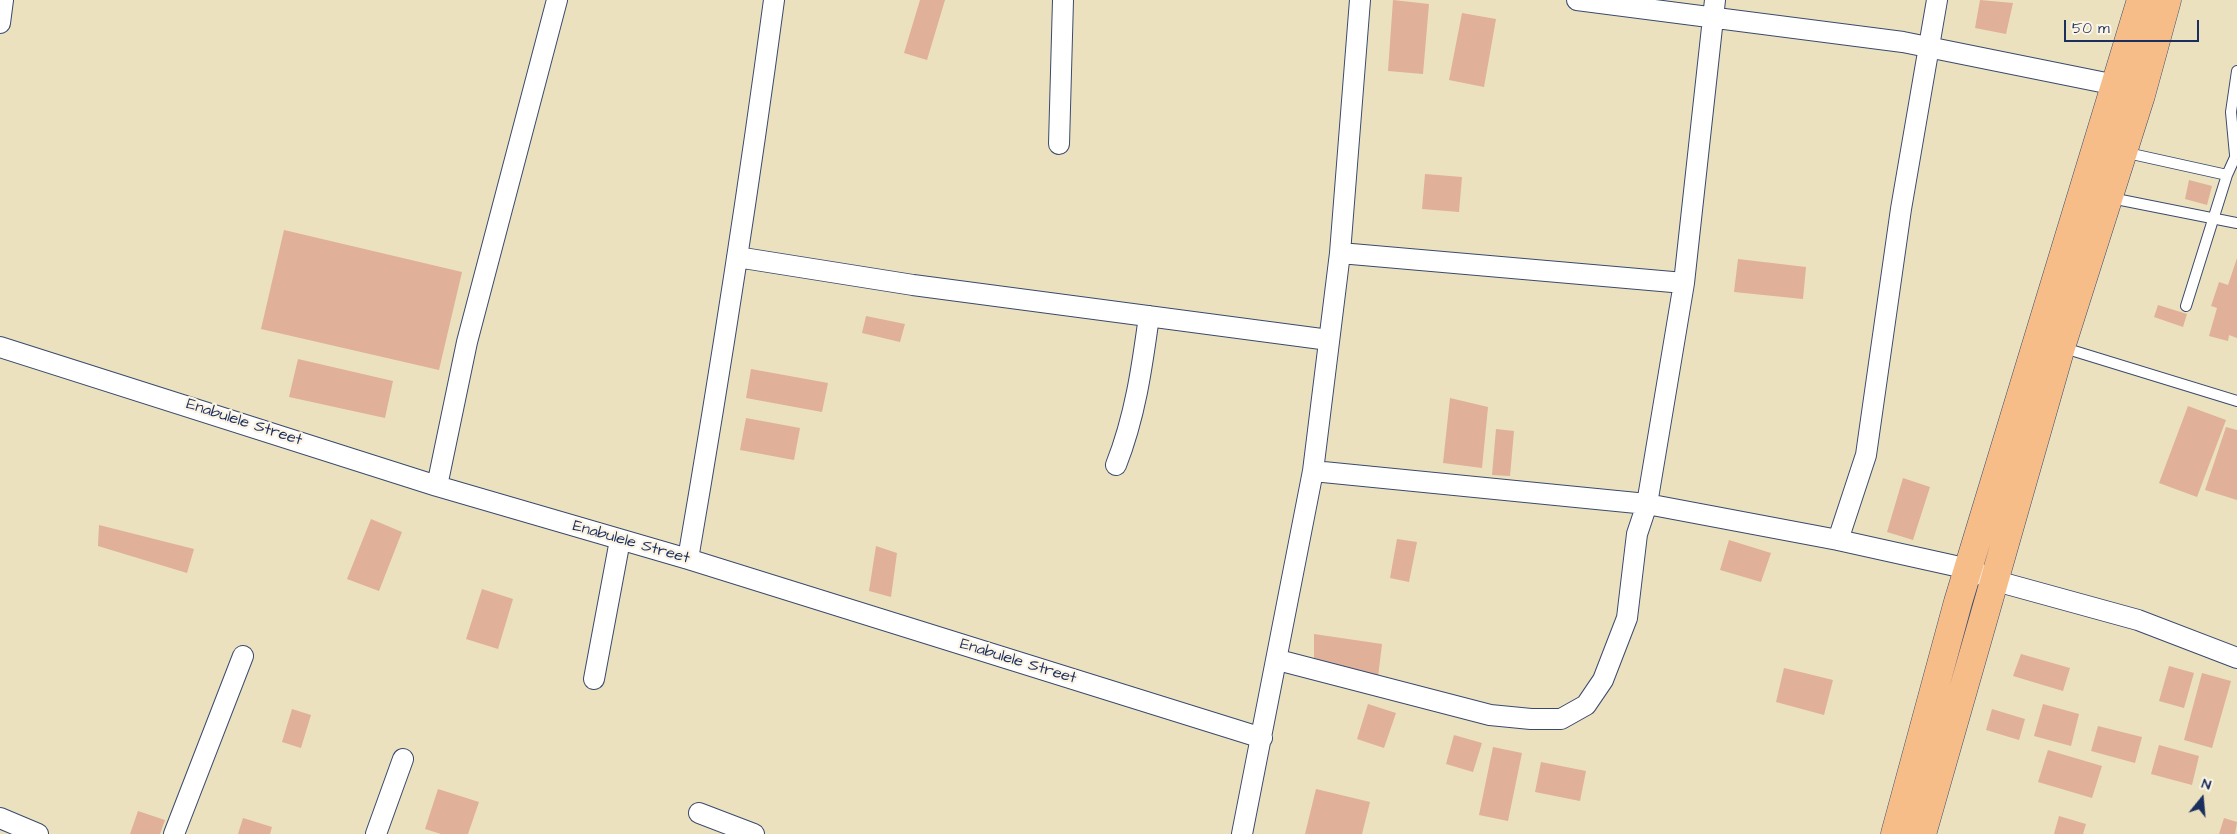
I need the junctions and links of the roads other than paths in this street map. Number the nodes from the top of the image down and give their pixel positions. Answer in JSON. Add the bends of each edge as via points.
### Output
{"nodes":[{"id":1,"x":3,"y":0,"type":"edge"},
{"id":2,"x":557,"y":0,"type":"edge"},
{"id":3,"x":774,"y":0,"type":"edge"},
{"id":4,"x":1063,"y":0,"type":"edge"},
{"id":5,"x":1360,"y":0,"type":"edge"},
{"id":6,"x":1577,"y":0,"type":"edge"},
{"id":7,"x":1937,"y":0,"type":"edge"},
{"id":8,"x":2141,"y":0,"type":"edge"},
{"id":9,"x":2167,"y":0,"type":"edge"},
{"id":10,"x":1714,"y":8,"type":"edge"},
{"id":11,"x":0,"y":23,"type":"edge"},
{"id":12,"x":1930,"y":48,"type":"junction"},
{"id":13,"x":2237,"y":71,"type":"edge"},
{"id":14,"x":2116,"y":85,"type":"junction"},
{"id":15,"x":1059,"y":144,"type":"dead end"},
{"id":16,"x":2122,"y":152,"type":"junction"},
{"id":17,"x":2236,"y":154,"type":"edge"},
{"id":18,"x":2227,"y":174,"type":"junction"},
{"id":19,"x":2108,"y":198,"type":"junction"},
{"id":20,"x":2214,"y":217,"type":"junction"},
{"id":21,"x":2237,"y":223,"type":"edge"},
{"id":22,"x":1340,"y":253,"type":"junction"},
{"id":23,"x":737,"y":257,"type":"junction"},
{"id":24,"x":1684,"y":283,"type":"junction"},
{"id":25,"x":2186,"y":306,"type":"dead end"},
{"id":26,"x":1149,"y":316,"type":"junction"},
{"id":27,"x":1329,"y":340,"type":"junction"},
{"id":28,"x":0,"y":346,"type":"edge"},
{"id":29,"x":2061,"y":347,"type":"junction"},
{"id":30,"x":2237,"y":401,"type":"edge"},
{"id":31,"x":1116,"y":466,"type":"dead end"},
{"id":32,"x":1313,"y":472,"type":"junction"},
{"id":33,"x":438,"y":486,"type":"junction"},
{"id":34,"x":1647,"y":504,"type":"junction"},
{"id":35,"x":620,"y":540,"type":"junction"},
{"id":36,"x":1838,"y":540,"type":"junction"},
{"id":37,"x":688,"y":560,"type":"junction"},
{"id":38,"x":1969,"y":569,"type":"junction"},
{"id":39,"x":1996,"y":581,"type":"junction"},
{"id":40,"x":243,"y":656,"type":"dead end"},
{"id":41,"x":2237,"y":658,"type":"edge"},
{"id":42,"x":1278,"y":660,"type":"junction"},
{"id":43,"x":594,"y":679,"type":"dead end"},
{"id":44,"x":1262,"y":738,"type":"junction"},
{"id":45,"x":403,"y":760,"type":"dead end"},
{"id":46,"x":700,"y":813,"type":"dead end"},
{"id":47,"x":0,"y":818,"type":"edge"},
{"id":48,"x":30,"y":833,"type":"edge"},
{"id":49,"x":174,"y":834,"type":"edge"},
{"id":50,"x":376,"y":834,"type":"edge"},
{"id":51,"x":754,"y":834,"type":"edge"},
{"id":52,"x":1242,"y":834,"type":"edge"},
{"id":53,"x":1895,"y":834,"type":"edge"},
{"id":54,"x":1922,"y":834,"type":"edge"}],
"edges":[{"from":1,"to":11,"type":"street"},
{"from":2,"to":33,"type":"street","via":[[467,342]]},
{"from":3,"to":23,"type":"street"},
{"from":4,"to":15,"type":"street"},
{"from":5,"to":22,"type":"street"},
{"from":6,"to":10,"type":"street"},
{"from":7,"to":12,"type":"street"},
{"from":8,"to":14,"type":"highway"},
{"from":9,"to":16,"type":"highway"},
{"from":10,"to":12,"type":"street"},
{"from":10,"to":24,"type":"street"},
{"from":12,"to":14,"type":"street"},
{"from":12,"to":36,"type":"street","via":[[1901,209],[1866,455]]},
{"from":13,"to":17,"type":"lane","via":[[2231,112]]},
{"from":14,"to":38,"type":"highway"},
{"from":16,"to":18,"type":"lane"},
{"from":16,"to":19,"type":"highway"},
{"from":17,"to":18,"type":"lane"},
{"from":18,"to":20,"type":"lane"},
{"from":19,"to":20,"type":"lane"},
{"from":19,"to":29,"type":"highway"},
{"from":20,"to":21,"type":"lane"},
{"from":20,"to":25,"type":"lane"},
{"from":22,"to":24,"type":"street"},
{"from":22,"to":27,"type":"street"},
{"from":23,"to":26,"type":"street","via":[[913,285]]},
{"from":23,"to":37,"type":"street"},
{"from":24,"to":34,"type":"street"},
{"from":26,"to":27,"type":"street"},
{"from":26,"to":31,"type":"street","via":[[1138,394]]},
{"from":27,"to":32,"type":"street"},
{"from":28,"to":33,"type":"street","name":"Enabulele Street"},
{"from":29,"to":30,"type":"lane"},
{"from":29,"to":39,"type":"highway"},
{"from":32,"to":34,"type":"street"},
{"from":32,"to":42,"type":"street"},
{"from":33,"to":35,"type":"street","name":"Enabulele Street"},
{"from":34,"to":36,"type":"street"},
{"from":34,"to":42,"type":"street","via":[[1637,534],[1627,618],[1603,680],[1586,705],[1561,719],[1490,715]]},
{"from":35,"to":37,"type":"street","name":"Enabulele Street"},
{"from":35,"to":43,"type":"street"},
{"from":36,"to":38,"type":"street"},
{"from":37,"to":44,"type":"street","name":"Enabulele Street"},
{"from":38,"to":39,"type":"street"},
{"from":38,"to":53,"type":"highway"},
{"from":39,"to":41,"type":"street","via":[[2138,620]]},
{"from":39,"to":54,"type":"highway"},
{"from":40,"to":49,"type":"street"},
{"from":42,"to":44,"type":"street"},
{"from":44,"to":52,"type":"street"},
{"from":45,"to":50,"type":"street"},
{"from":46,"to":51,"type":"street"},
{"from":47,"to":48,"type":"street"}]}
